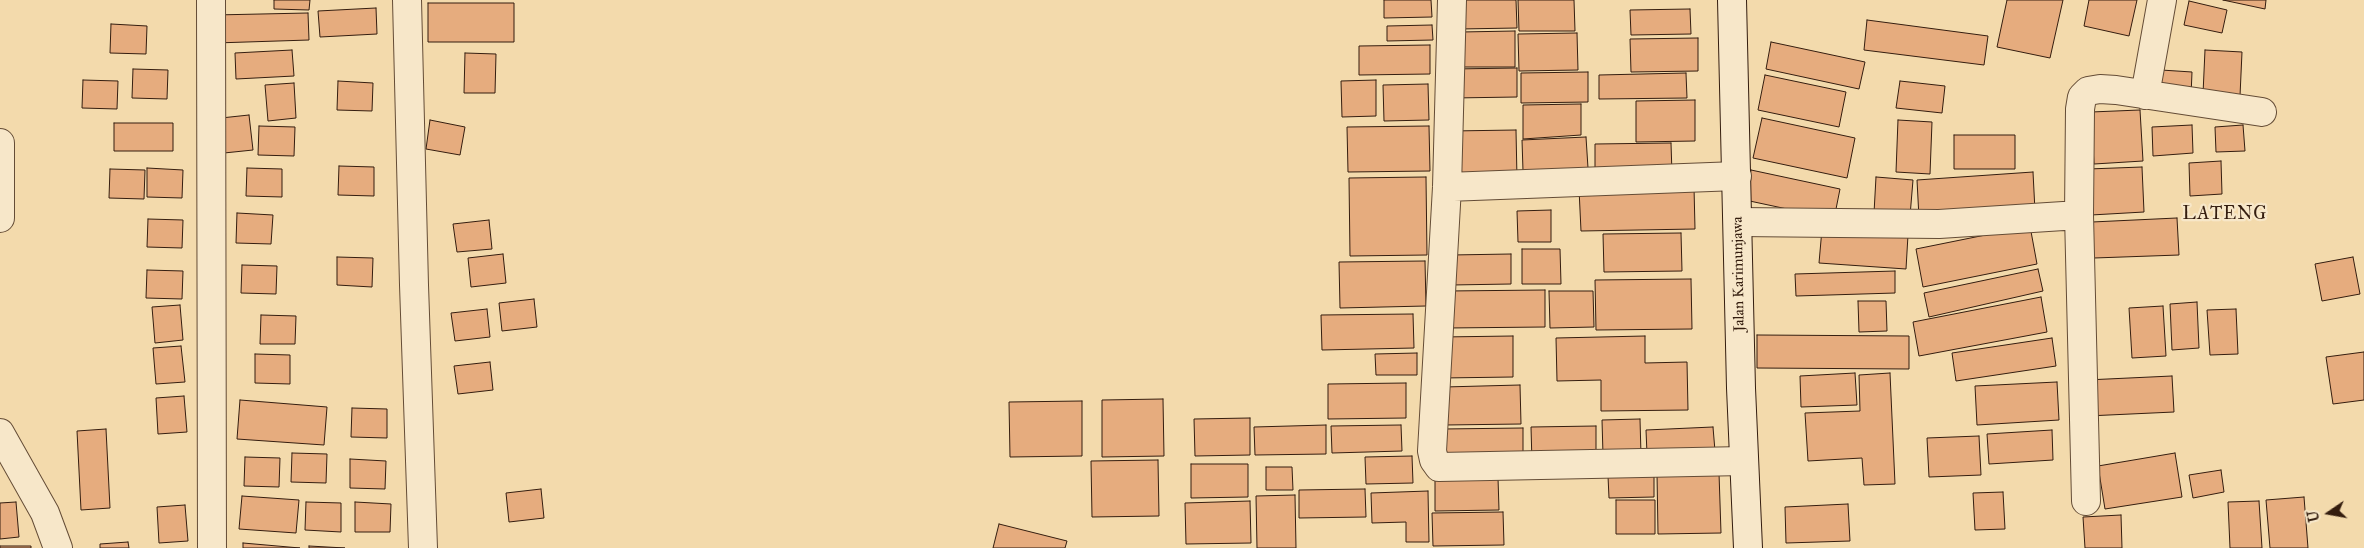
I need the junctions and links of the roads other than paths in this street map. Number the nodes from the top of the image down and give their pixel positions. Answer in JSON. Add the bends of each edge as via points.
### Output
{"nodes":[{"id":1,"x":211,"y":0,"type":"edge"},
{"id":2,"x":407,"y":0,"type":"edge"},
{"id":3,"x":1452,"y":0,"type":"edge"},
{"id":4,"x":1732,"y":0,"type":"edge"},
{"id":5,"x":2162,"y":0,"type":"edge"},
{"id":6,"x":2145,"y":95,"type":"junction"},
{"id":7,"x":2262,"y":112,"type":"dead end"},
{"id":8,"x":0,"y":143,"type":"edge"},
{"id":9,"x":1737,"y":176,"type":"junction"},
{"id":10,"x":1447,"y":187,"type":"junction"},
{"id":11,"x":2078,"y":215,"type":"junction"},
{"id":12,"x":0,"y":218,"type":"edge"},
{"id":13,"x":1738,"y":222,"type":"junction"},
{"id":14,"x":0,"y":433,"type":"edge"},
{"id":15,"x":1744,"y":461,"type":"junction"},
{"id":16,"x":2086,"y":501,"type":"dead end"},
{"id":17,"x":58,"y":548,"type":"edge"},
{"id":18,"x":212,"y":548,"type":"edge"},
{"id":19,"x":423,"y":548,"type":"edge"},
{"id":20,"x":1748,"y":548,"type":"edge"}],
"edges":[{"from":1,"to":18,"type":"street"},
{"from":2,"to":19,"type":"street"},
{"from":3,"to":10,"type":"street"},
{"from":4,"to":9,"type":"street","name":"Jalan Karimunjawa"},
{"from":5,"to":6,"type":"street"},
{"from":6,"to":7,"type":"street"},
{"from":6,"to":11,"type":"street","via":[[2100,89],[2088,90],[2082,97]]},
{"from":8,"to":12,"type":"street"},
{"from":9,"to":10,"type":"street"},
{"from":9,"to":13,"type":"street","name":"Jalan Karimunjawa"},
{"from":10,"to":15,"type":"street","via":[[1432,451],[1439,467]]},
{"from":11,"to":13,"type":"street","via":[[1939,224]]},
{"from":11,"to":16,"type":"street"},
{"from":13,"to":15,"type":"street","name":"Jalan Karimunjawa"},
{"from":14,"to":17,"type":"street","via":[[44,513]]},
{"from":15,"to":20,"type":"street","name":"Jalan Karimunjawa"}]}
